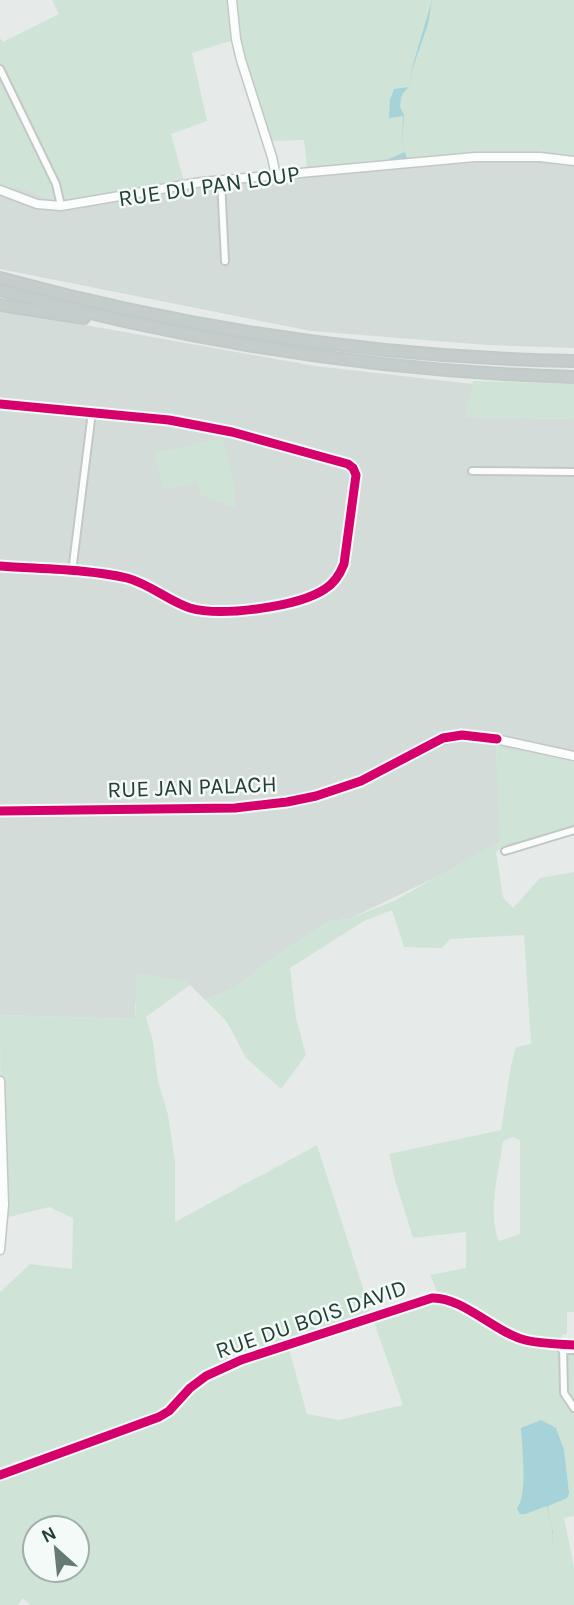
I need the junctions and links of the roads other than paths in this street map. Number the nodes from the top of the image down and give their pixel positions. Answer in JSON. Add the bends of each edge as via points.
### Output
{"nodes":[{"id":1,"x":232,"y":0,"type":"edge"},
{"id":2,"x":0,"y":69,"type":"edge"},
{"id":3,"x":574,"y":161,"type":"edge"},
{"id":4,"x":276,"y":176,"type":"junction"},
{"id":5,"x":221,"y":180,"type":"junction"},
{"id":6,"x":0,"y":190,"type":"edge"},
{"id":7,"x":61,"y":206,"type":"junction"},
{"id":8,"x":225,"y":261,"type":"dead end"},
{"id":9,"x":0,"y":278,"type":"edge"},
{"id":10,"x":0,"y":290,"type":"edge"},
{"id":11,"x":0,"y":306,"type":"edge"},
{"id":12,"x":140,"y":325,"type":"junction"},
{"id":13,"x":574,"y":361,"type":"edge"},
{"id":14,"x":574,"y":377,"type":"edge"},
{"id":15,"x":0,"y":404,"type":"edge"},
{"id":16,"x":92,"y":412,"type":"junction"},
{"id":17,"x":472,"y":471,"type":"dead end"},
{"id":18,"x":574,"y":472,"type":"edge"},
{"id":19,"x":0,"y":566,"type":"edge"},
{"id":20,"x":72,"y":572,"type":"junction"},
{"id":21,"x":574,"y":756,"type":"edge"},
{"id":22,"x":0,"y":811,"type":"edge"},
{"id":23,"x":574,"y":830,"type":"edge"},
{"id":24,"x":505,"y":851,"type":"dead end"},
{"id":25,"x":0,"y":1081,"type":"edge"},
{"id":26,"x":2,"y":1217,"type":"edge"},
{"id":27,"x":0,"y":1250,"type":"edge"},
{"id":28,"x":574,"y":1345,"type":"edge"},
{"id":29,"x":563,"y":1347,"type":"junction"},
{"id":30,"x":574,"y":1350,"type":"edge"},
{"id":31,"x":574,"y":1408,"type":"edge"},
{"id":32,"x":0,"y":1475,"type":"edge"}],
"edges":[{"from":1,"to":4,"type":"street","via":[[236,39]]},
{"from":2,"to":7,"type":"street","via":[[56,184]]},
{"from":3,"to":4,"type":"street","name":"RUE DU PAN LOUP","via":[[512,156]]},
{"from":4,"to":5,"type":"street","name":"RUE DU PAN LOUP"},
{"from":5,"to":7,"type":"street","name":"RUE DU PAN LOUP"},
{"from":5,"to":8,"type":"street"},
{"from":6,"to":7,"type":"street","name":"RUE DU PAN LOUP","via":[[37,204]]},
{"from":9,"to":13,"type":"highway","via":[[163,316],[284,337],[438,355]]},
{"from":10,"to":12,"type":"highway"},
{"from":11,"to":12,"type":"highway","via":[[131,328]]},
{"from":12,"to":14,"type":"highway","via":[[370,364]]},
{"from":15,"to":16,"type":"street"},
{"from":16,"to":20,"type":"street"},
{"from":16,"to":20,"type":"street","via":[[232,432],[352,466],[356,475],[344,564],[333,583],[312,595],[265,608],[202,610],[179,604],[128,578]]},
{"from":17,"to":18,"type":"street"},
{"from":19,"to":20,"type":"street"},
{"from":21,"to":22,"type":"street","name":"RUE JAN PALACH","via":[[462,735],[429,744],[338,790],[287,802],[235,808]]},
{"from":23,"to":24,"type":"street"},
{"from":25,"to":26,"type":"street"},
{"from":26,"to":27,"type":"street"},
{"from":28,"to":29,"type":"street"},
{"from":29,"to":30,"type":"street"},
{"from":29,"to":31,"type":"street","via":[[564,1393]]},
{"from":29,"to":32,"type":"street","name":"RUE DU BOIS DAVID","via":[[525,1340],[444,1297],[432,1298],[242,1360],[206,1376],[159,1417]]}]}
